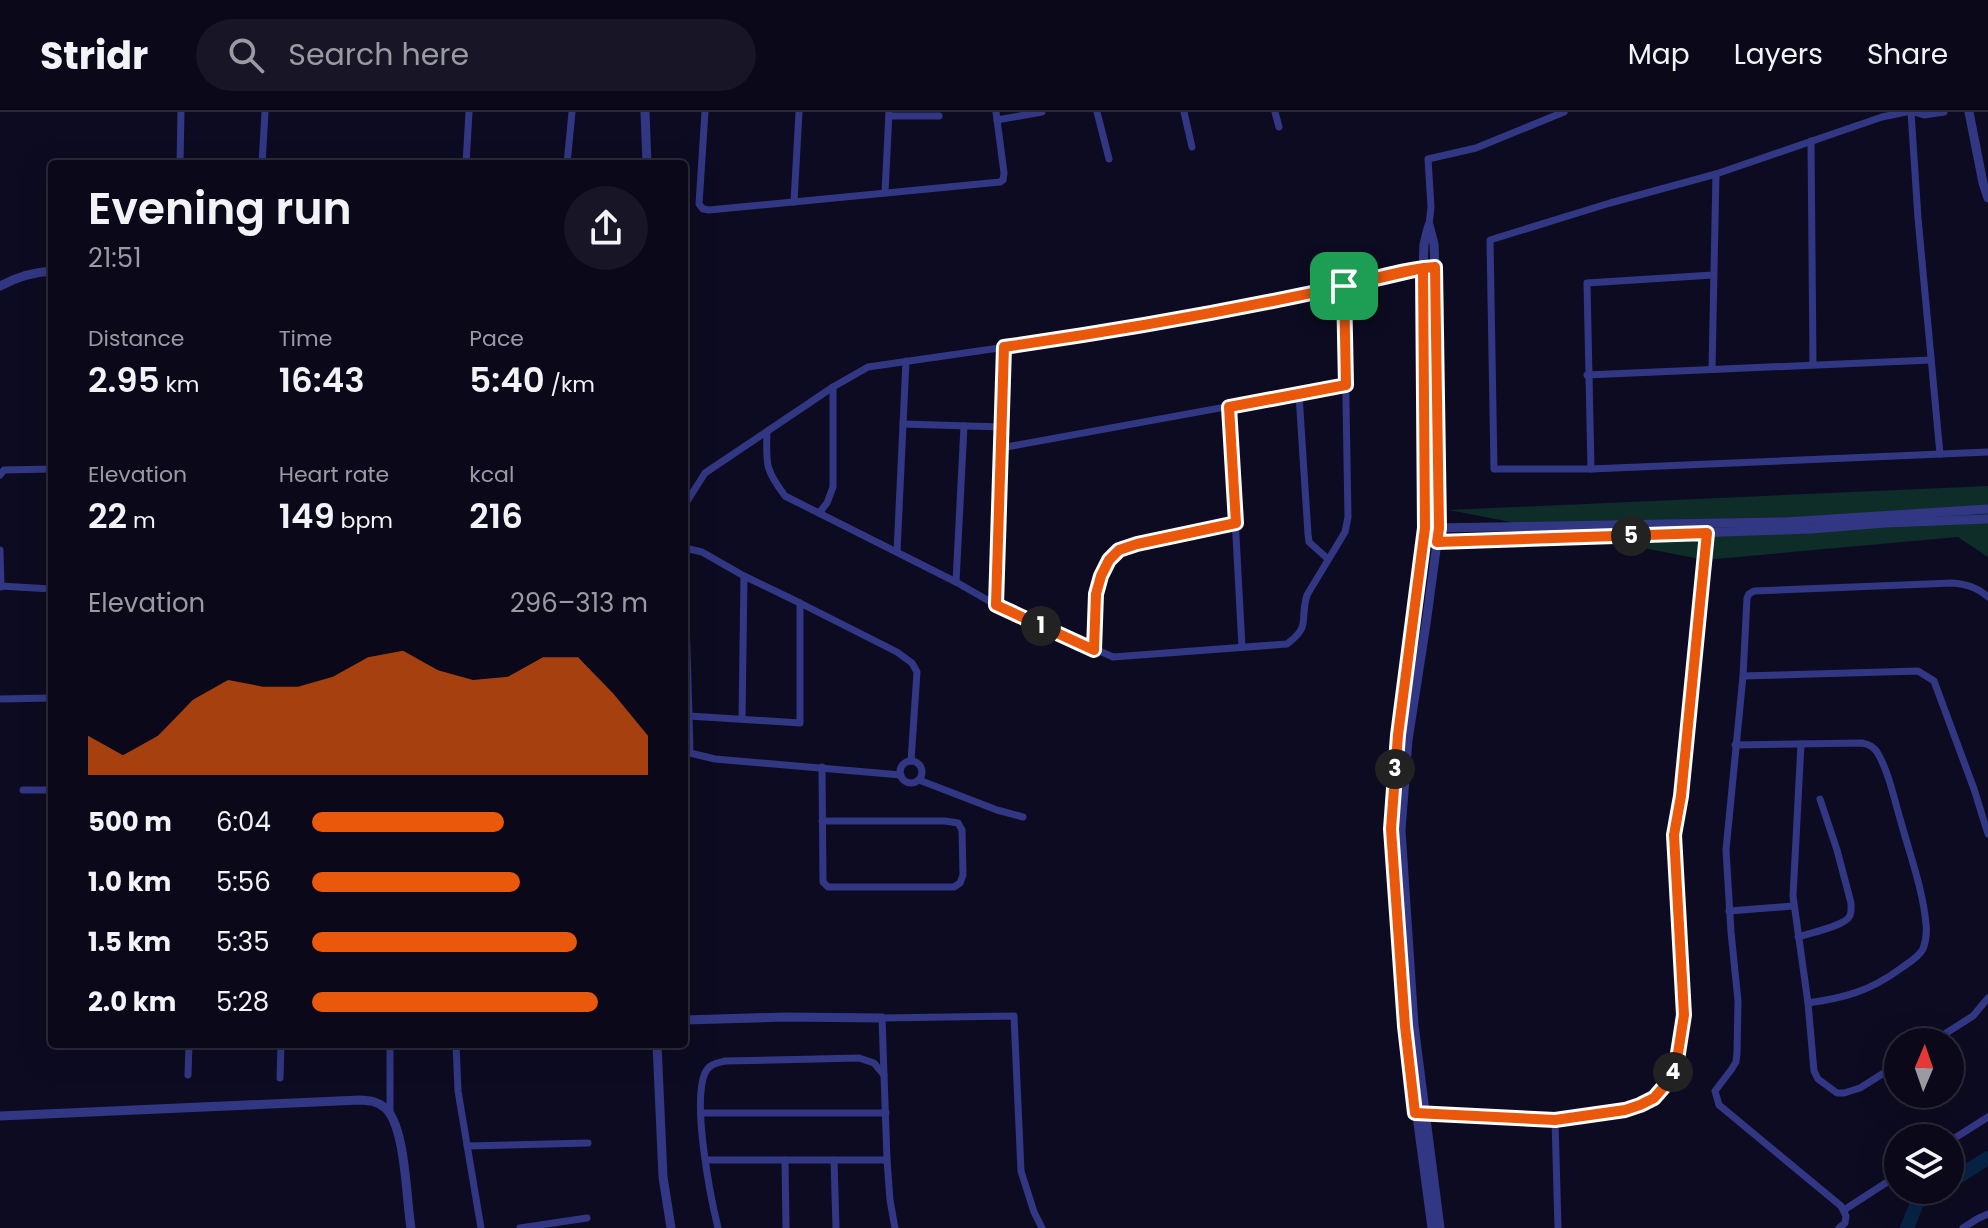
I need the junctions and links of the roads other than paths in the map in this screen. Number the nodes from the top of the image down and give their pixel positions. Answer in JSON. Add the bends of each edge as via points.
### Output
{"nodes":[{"id":1,"x":181,"y":112,"type":"edge"},
{"id":2,"x":265,"y":112,"type":"edge"},
{"id":3,"x":469,"y":112,"type":"edge"},
{"id":4,"x":572,"y":112,"type":"edge"},
{"id":5,"x":645,"y":112,"type":"edge"},
{"id":6,"x":705,"y":112,"type":"edge"},
{"id":7,"x":799,"y":112,"type":"edge"},
{"id":8,"x":1042,"y":112,"type":"edge"},
{"id":9,"x":1097,"y":112,"type":"edge"},
{"id":10,"x":1184,"y":112,"type":"edge"},
{"id":11,"x":1275,"y":112,"type":"edge"},
{"id":12,"x":1564,"y":112,"type":"edge"},
{"id":13,"x":1910,"y":112,"type":"edge"},
{"id":14,"x":1944,"y":112,"type":"edge"},
{"id":15,"x":1969,"y":112,"type":"edge"},
{"id":16,"x":889,"y":114,"type":"edge"},
{"id":17,"x":939,"y":116,"type":"dead end"},
{"id":18,"x":996,"y":116,"type":"edge"},
{"id":19,"x":1279,"y":127,"type":"dead end"},
{"id":20,"x":1811,"y":141,"type":"junction"},
{"id":21,"x":1192,"y":147,"type":"dead end"},
{"id":22,"x":1109,"y":159,"type":"dead end"},
{"id":23,"x":180,"y":160,"type":"edge"},
{"id":24,"x":262,"y":160,"type":"edge"},
{"id":25,"x":466,"y":160,"type":"edge"},
{"id":26,"x":567,"y":160,"type":"edge"},
{"id":27,"x":647,"y":160,"type":"edge"},
{"id":28,"x":1716,"y":174,"type":"junction"},
{"id":29,"x":885,"y":193,"type":"junction"},
{"id":30,"x":1988,"y":198,"type":"edge"},
{"id":31,"x":794,"y":202,"type":"junction"},
{"id":32,"x":1429,"y":225,"type":"junction"},
{"id":33,"x":1435,"y":267,"type":"junction"},
{"id":34,"x":1423,"y":268,"type":"junction"},
{"id":35,"x":48,"y":271,"type":"edge"},
{"id":36,"x":1713,"y":275,"type":"junction"},
{"id":37,"x":0,"y":286,"type":"edge"},
{"id":38,"x":1344,"y":286,"type":"junction"},
{"id":39,"x":1004,"y":347,"type":"junction"},
{"id":40,"x":1931,"y":360,"type":"junction"},
{"id":41,"x":906,"y":361,"type":"junction"},
{"id":42,"x":1813,"y":365,"type":"junction"},
{"id":43,"x":1712,"y":369,"type":"junction"},
{"id":44,"x":1587,"y":375,"type":"junction"},
{"id":45,"x":1346,"y":385,"type":"junction"},
{"id":46,"x":833,"y":387,"type":"junction"},
{"id":47,"x":1299,"y":395,"type":"junction"},
{"id":48,"x":1229,"y":407,"type":"junction"},
{"id":49,"x":903,"y":424,"type":"junction"},
{"id":50,"x":964,"y":426,"type":"junction"},
{"id":51,"x":1002,"y":427,"type":"junction"},
{"id":52,"x":767,"y":432,"type":"junction"},
{"id":53,"x":1001,"y":448,"type":"junction"},
{"id":54,"x":1988,"y":452,"type":"edge"},
{"id":55,"x":1940,"y":454,"type":"junction"},
{"id":56,"x":48,"y":469,"type":"edge"},
{"id":57,"x":1591,"y":469,"type":"junction"},
{"id":58,"x":0,"y":475,"type":"edge"},
{"id":59,"x":688,"y":500,"type":"edge"},
{"id":60,"x":1988,"y":509,"type":"edge"},
{"id":61,"x":819,"y":513,"type":"junction"},
{"id":62,"x":1988,"y":519,"type":"edge"},
{"id":63,"x":1236,"y":523,"type":"junction"},
{"id":64,"x":1425,"y":528,"type":"junction"},
{"id":65,"x":1439,"y":528,"type":"junction"},
{"id":66,"x":1707,"y":533,"type":"junction"},
{"id":67,"x":1424,"y":542,"type":"junction"},
{"id":68,"x":1437,"y":542,"type":"junction"},
{"id":69,"x":0,"y":550,"type":"edge"},
{"id":70,"x":688,"y":550,"type":"edge"},
{"id":71,"x":897,"y":552,"type":"junction"},
{"id":72,"x":1328,"y":559,"type":"junction"},
{"id":73,"x":744,"y":576,"type":"junction"},
{"id":74,"x":956,"y":582,"type":"junction"},
{"id":75,"x":1,"y":586,"type":"edge"},
{"id":76,"x":48,"y":589,"type":"edge"},
{"id":77,"x":1988,"y":597,"type":"edge"},
{"id":78,"x":800,"y":603,"type":"junction"},
{"id":79,"x":996,"y":605,"type":"junction"},
{"id":80,"x":1242,"y":647,"type":"junction"},
{"id":81,"x":1094,"y":650,"type":"junction"},
{"id":82,"x":1743,"y":676,"type":"junction"},
{"id":83,"x":688,"y":683,"type":"edge"},
{"id":84,"x":48,"y":698,"type":"edge"},
{"id":85,"x":0,"y":699,"type":"edge"},
{"id":86,"x":689,"y":716,"type":"junction"},
{"id":87,"x":742,"y":719,"type":"junction"},
{"id":88,"x":1801,"y":744,"type":"junction"},
{"id":89,"x":1735,"y":745,"type":"junction"},
{"id":90,"x":911,"y":761,"type":"junction"},
{"id":91,"x":822,"y":767,"type":"junction"},
{"id":92,"x":901,"y":775,"type":"junction"},
{"id":93,"x":919,"y":780,"type":"junction"},
{"id":94,"x":23,"y":790,"type":"dead end"},
{"id":95,"x":48,"y":790,"type":"edge"},
{"id":96,"x":1820,"y":799,"type":"dead end"},
{"id":97,"x":1023,"y":817,"type":"dead end"},
{"id":98,"x":822,"y":821,"type":"junction"},
{"id":99,"x":1988,"y":834,"type":"edge"},
{"id":100,"x":1793,"y":906,"type":"junction"},
{"id":101,"x":1729,"y":911,"type":"junction"},
{"id":102,"x":1798,"y":937,"type":"junction"},
{"id":103,"x":1988,"y":998,"type":"edge"},
{"id":104,"x":1808,"y":1003,"type":"junction"},
{"id":105,"x":882,"y":1018,"type":"junction"},
{"id":106,"x":688,"y":1020,"type":"edge"},
{"id":107,"x":1954,"y":1028,"type":"edge"},
{"id":108,"x":189,"y":1048,"type":"edge"},
{"id":109,"x":281,"y":1048,"type":"edge"},
{"id":110,"x":390,"y":1048,"type":"edge"},
{"id":111,"x":456,"y":1048,"type":"edge"},
{"id":112,"x":657,"y":1048,"type":"edge"},
{"id":113,"x":1884,"y":1073,"type":"edge"},
{"id":114,"x":188,"y":1075,"type":"dead end"},
{"id":115,"x":884,"y":1075,"type":"junction"},
{"id":116,"x":280,"y":1078,"type":"dead end"},
{"id":117,"x":390,"y":1113,"type":"junction"},
{"id":118,"x":701,"y":1113,"type":"junction"},
{"id":119,"x":886,"y":1113,"type":"junction"},
{"id":120,"x":1421,"y":1113,"type":"junction"},
{"id":121,"x":0,"y":1116,"type":"edge"},
{"id":122,"x":1988,"y":1117,"type":"edge"},
{"id":123,"x":1555,"y":1120,"type":"junction"},
{"id":124,"x":1964,"y":1132,"type":"edge"},
{"id":125,"x":588,"y":1143,"type":"dead end"},
{"id":126,"x":467,"y":1146,"type":"junction"},
{"id":127,"x":706,"y":1160,"type":"junction"},
{"id":128,"x":785,"y":1160,"type":"junction"},
{"id":129,"x":834,"y":1160,"type":"junction"},
{"id":130,"x":887,"y":1160,"type":"junction"},
{"id":131,"x":1884,"y":1184,"type":"edge"},
{"id":132,"x":1844,"y":1210,"type":"junction"},
{"id":133,"x":1988,"y":1214,"type":"edge"},
{"id":134,"x":587,"y":1218,"type":"dead end"},
{"id":135,"x":411,"y":1228,"type":"edge"},
{"id":136,"x":481,"y":1228,"type":"edge"},
{"id":137,"x":520,"y":1228,"type":"edge"},
{"id":138,"x":671,"y":1228,"type":"edge"},
{"id":139,"x":718,"y":1228,"type":"edge"},
{"id":140,"x":786,"y":1228,"type":"edge"},
{"id":141,"x":836,"y":1228,"type":"edge"},
{"id":142,"x":895,"y":1228,"type":"edge"},
{"id":143,"x":1042,"y":1228,"type":"edge"},
{"id":144,"x":1432,"y":1228,"type":"edge"},
{"id":145,"x":1440,"y":1228,"type":"edge"},
{"id":146,"x":1558,"y":1228,"type":"edge"},
{"id":147,"x":1839,"y":1228,"type":"edge"},
{"id":148,"x":1963,"y":1228,"type":"edge"}],
"edges":[{"from":1,"to":23,"type":"street"},
{"from":2,"to":24,"type":"street"},
{"from":3,"to":25,"type":"street"},
{"from":4,"to":26,"type":"street"},
{"from":5,"to":27,"type":"street"},
{"from":6,"to":31,"type":"street","via":[[699,204],[703,209]]},
{"from":7,"to":31,"type":"street"},
{"from":8,"to":18,"type":"street"},
{"from":9,"to":22,"type":"street"},
{"from":10,"to":21,"type":"street"},
{"from":11,"to":19,"type":"street"},
{"from":12,"to":32,"type":"street","via":[[1476,148],[1428,159]]},
{"from":13,"to":14,"type":"street"},
{"from":13,"to":20,"type":"street"},
{"from":13,"to":40,"type":"street"},
{"from":15,"to":30,"type":"street"},
{"from":16,"to":17,"type":"street"},
{"from":16,"to":29,"type":"street"},
{"from":18,"to":29,"type":"street","via":[[1003,180]]},
{"from":20,"to":28,"type":"street"},
{"from":20,"to":42,"type":"street"},
{"from":28,"to":36,"type":"street"},
{"from":28,"to":57,"type":"street","via":[[1490,240],[1494,469]]},
{"from":29,"to":31,"type":"street"},
{"from":32,"to":33,"type":"street"},
{"from":32,"to":34,"type":"street"},
{"from":33,"to":34,"type":"street"},
{"from":33,"to":65,"type":"street"},
{"from":34,"to":38,"type":"street"},
{"from":34,"to":64,"type":"street"},
{"from":35,"to":37,"type":"street"},
{"from":36,"to":43,"type":"street"},
{"from":36,"to":44,"type":"street","via":[[1587,283]]},
{"from":38,"to":39,"type":"street","via":[[1116,331]]},
{"from":38,"to":45,"type":"street"},
{"from":39,"to":41,"type":"street"},
{"from":39,"to":51,"type":"street"},
{"from":40,"to":42,"type":"street"},
{"from":40,"to":55,"type":"street"},
{"from":41,"to":46,"type":"street","via":[[868,367]]},
{"from":41,"to":49,"type":"street"},
{"from":42,"to":43,"type":"street"},
{"from":43,"to":44,"type":"street"},
{"from":44,"to":57,"type":"street"},
{"from":45,"to":47,"type":"street"},
{"from":45,"to":72,"type":"street","via":[[1348,517]]},
{"from":46,"to":52,"type":"street"},
{"from":46,"to":61,"type":"street","via":[[833,487]]},
{"from":47,"to":48,"type":"street"},
{"from":47,"to":72,"type":"street","via":[[1309,542]]},
{"from":48,"to":53,"type":"street"},
{"from":48,"to":63,"type":"street"},
{"from":49,"to":50,"type":"street"},
{"from":49,"to":71,"type":"street"},
{"from":50,"to":51,"type":"street"},
{"from":50,"to":74,"type":"street"},
{"from":51,"to":53,"type":"street"},
{"from":52,"to":59,"type":"street","via":[[705,473]]},
{"from":52,"to":61,"type":"street","via":[[766,465],[774,481],[785,496]]},
{"from":53,"to":79,"type":"street"},
{"from":54,"to":55,"type":"street"},
{"from":55,"to":57,"type":"street"},
{"from":56,"to":58,"type":"street","via":[[4,470]]},
{"from":60,"to":65,"type":"street","via":[[1785,522]]},
{"from":61,"to":71,"type":"street"},
{"from":62,"to":66,"type":"street"},
{"from":63,"to":80,"type":"street"},
{"from":63,"to":81,"type":"street","via":[[1119,550],[1109,560],[1096,594]]},
{"from":64,"to":65,"type":"street"},
{"from":64,"to":67,"type":"street"},
{"from":65,"to":68,"type":"street"},
{"from":66,"to":68,"type":"street"},
{"from":66,"to":123,"type":"street","via":[[1674,835],[1684,1015],[1676,1066],[1654,1098],[1640,1105]]},
{"from":67,"to":68,"type":"street"},
{"from":67,"to":120,"type":"street","via":[[1391,829],[1405,1026]]},
{"from":68,"to":120,"type":"street","via":[[1408,740],[1401,830]]},
{"from":69,"to":75,"type":"street"},
{"from":70,"to":73,"type":"street"},
{"from":71,"to":74,"type":"street"},
{"from":72,"to":80,"type":"street","via":[[1307,595],[1299,635],[1287,644]]},
{"from":73,"to":78,"type":"street"},
{"from":73,"to":87,"type":"street"},
{"from":74,"to":79,"type":"street"},
{"from":75,"to":76,"type":"street"},
{"from":77,"to":82,"type":"street","via":[[1952,583],[1754,591],[1746,604]]},
{"from":78,"to":87,"type":"street","via":[[800,723]]},
{"from":78,"to":90,"type":"street","via":[[912,663],[917,672]]},
{"from":79,"to":81,"type":"street"},
{"from":80,"to":81,"type":"street","via":[[1113,657]]},
{"from":82,"to":89,"type":"street"},
{"from":82,"to":99,"type":"street","via":[[1918,671],[1927,676],[1934,681]]},
{"from":83,"to":86,"type":"street"},
{"from":84,"to":85,"type":"street"},
{"from":86,"to":87,"type":"street"},
{"from":86,"to":91,"type":"street","via":[[690,753]]},
{"from":88,"to":89,"type":"street"},
{"from":88,"to":100,"type":"street"},
{"from":88,"to":104,"type":"street","via":[[1862,743],[1877,753],[1916,874],[1927,929],[1921,952],[1888,978],[1856,994]]},
{"from":89,"to":101,"type":"street","via":[[1726,850]]},
{"from":90,"to":92,"type":"street"},
{"from":90,"to":93,"type":"street","via":[[920,766]]},
{"from":91,"to":92,"type":"street"},
{"from":91,"to":98,"type":"street"},
{"from":92,"to":93,"type":"street","via":[[908,782]]},
{"from":93,"to":97,"type":"street"},
{"from":94,"to":95,"type":"street"},
{"from":96,"to":102,"type":"street","via":[[1851,911],[1843,922]]},
{"from":98,"to":98,"type":"street","via":[[958,823],[960,883],[828,887],[823,882]]},
{"from":100,"to":101,"type":"street"},
{"from":100,"to":102,"type":"street"},
{"from":101,"to":132,"type":"street","via":[[1737,1053],[1715,1098]]},
{"from":102,"to":104,"type":"street"},
{"from":103,"to":107,"type":"street"},
{"from":104,"to":113,"type":"street","via":[[1818,1079],[1837,1093],[1852,1092]]},
{"from":105,"to":106,"type":"street"},
{"from":105,"to":115,"type":"street"},
{"from":105,"to":143,"type":"street","via":[[1014,1016],[1021,1171]]},
{"from":108,"to":114,"type":"street"},
{"from":109,"to":116,"type":"street"},
{"from":110,"to":117,"type":"street"},
{"from":111,"to":126,"type":"street"},
{"from":112,"to":138,"type":"street","via":[[663,1177]]},
{"from":115,"to":118,"type":"street","via":[[874,1063],[859,1058],[725,1061],[712,1064],[705,1073]]},
{"from":115,"to":119,"type":"street"},
{"from":117,"to":121,"type":"street","via":[[382,1105],[360,1100]]},
{"from":117,"to":135,"type":"street","via":[[400,1143]]},
{"from":118,"to":119,"type":"street"},
{"from":118,"to":127,"type":"street"},
{"from":119,"to":130,"type":"street"},
{"from":120,"to":123,"type":"street"},
{"from":120,"to":144,"type":"street"},
{"from":120,"to":145,"type":"street"},
{"from":122,"to":124,"type":"street"},
{"from":123,"to":146,"type":"street"},
{"from":125,"to":126,"type":"street"},
{"from":126,"to":136,"type":"street"},
{"from":127,"to":128,"type":"street"},
{"from":127,"to":139,"type":"street"},
{"from":128,"to":129,"type":"street"},
{"from":128,"to":140,"type":"street"},
{"from":129,"to":130,"type":"street"},
{"from":129,"to":141,"type":"street"},
{"from":130,"to":142,"type":"street"},
{"from":131,"to":132,"type":"street"},
{"from":132,"to":147,"type":"street","via":[[1845,1223]]},
{"from":133,"to":148,"type":"street"},
{"from":134,"to":137,"type":"street"}]}
